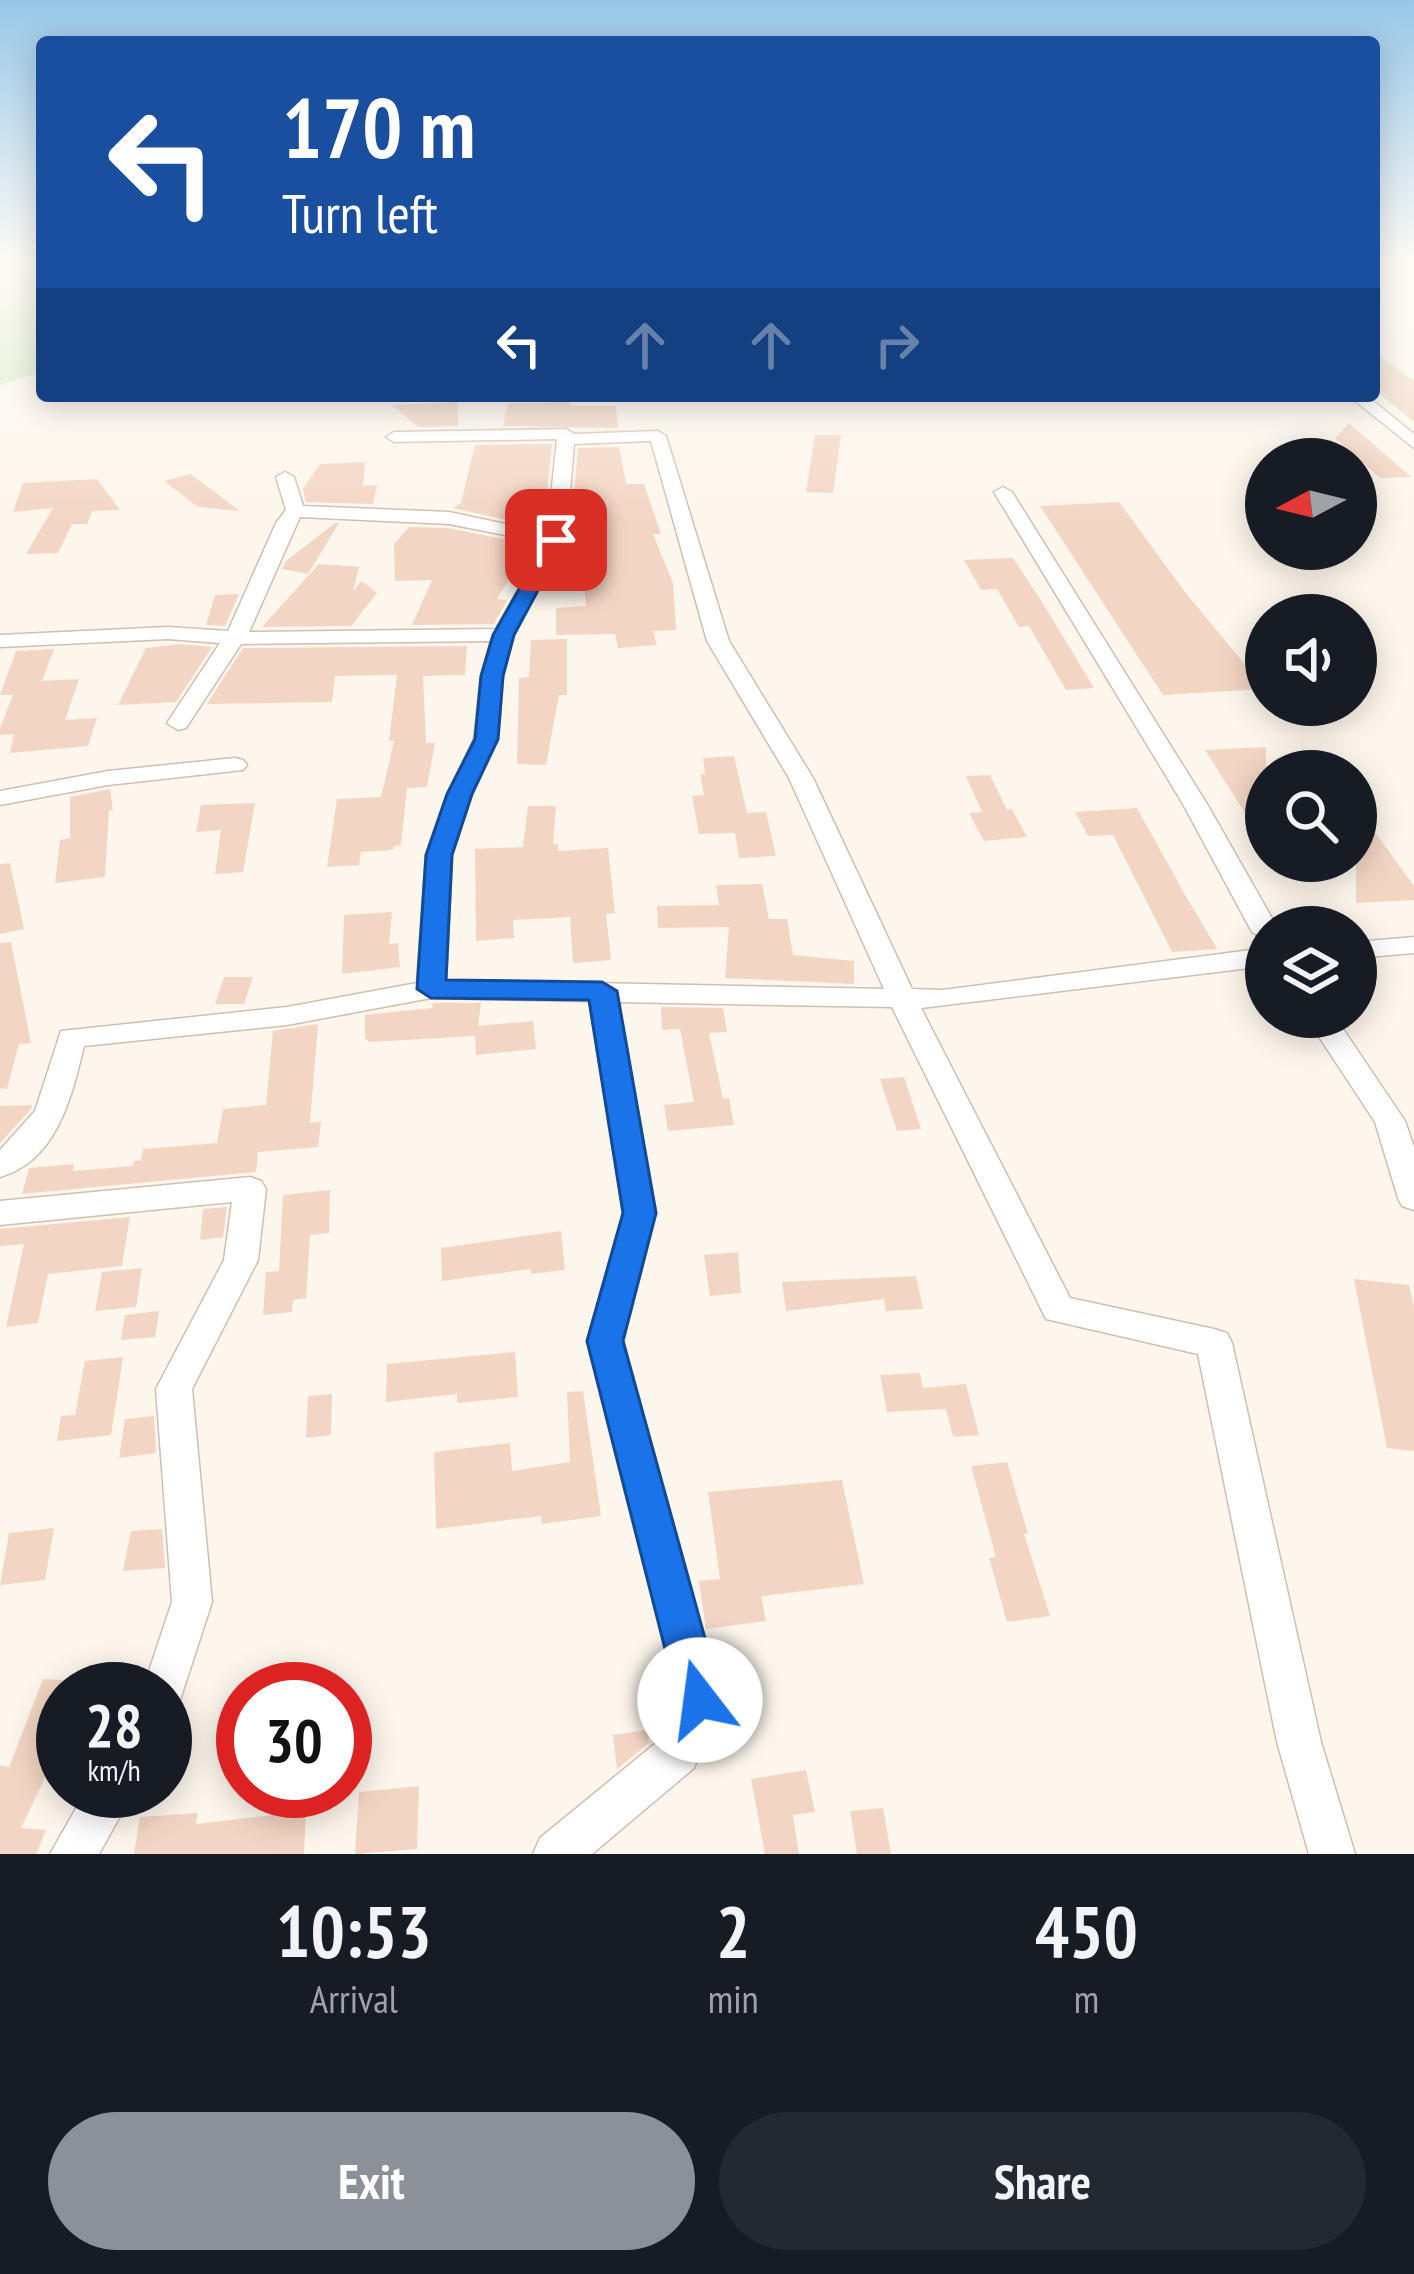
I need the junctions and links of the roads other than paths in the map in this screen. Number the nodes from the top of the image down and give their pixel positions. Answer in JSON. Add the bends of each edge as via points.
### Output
{"nodes":[{"id":1,"x":1364,"y":402,"type":"edge"},
{"id":2,"x":394,"y":437,"type":"dead end"},
{"id":3,"x":566,"y":439,"type":"junction"},
{"id":4,"x":1414,"y":443,"type":"edge"},
{"id":5,"x":285,"y":477,"type":"dead end"},
{"id":6,"x":1003,"y":492,"type":"dead end"},
{"id":7,"x":295,"y":511,"type":"junction"},
{"id":8,"x":556,"y":540,"type":"junction"},
{"id":9,"x":503,"y":635,"type":"junction"},
{"id":10,"x":233,"y":638,"type":"junction"},
{"id":11,"x":0,"y":641,"type":"edge"},
{"id":12,"x":178,"y":723,"type":"dead end"},
{"id":13,"x":235,"y":765,"type":"dead end"},
{"id":14,"x":0,"y":798,"type":"edge"},
{"id":15,"x":1252,"y":906,"type":"edge"},
{"id":16,"x":1414,"y":945,"type":"edge"},
{"id":17,"x":1377,"y":948,"type":"edge"},
{"id":18,"x":1245,"y":960,"type":"edge"},
{"id":19,"x":431,"y":989,"type":"junction"},
{"id":20,"x":602,"y":991,"type":"junction"},
{"id":21,"x":902,"y":999,"type":"junction"},
{"id":22,"x":1334,"y":1038,"type":"edge"},
{"id":23,"x":0,"y":1166,"type":"edge"},
{"id":24,"x":1414,"y":1198,"type":"edge"},
{"id":25,"x":0,"y":1213,"type":"edge"},
{"id":26,"x":173,"y":1662,"type":"edge"},
{"id":27,"x":96,"y":1818,"type":"edge"},
{"id":28,"x":74,"y":1854,"type":"edge"},
{"id":29,"x":556,"y":1854,"type":"edge"},
{"id":30,"x":1332,"y":1854,"type":"edge"}],
"edges":[{"from":1,"to":4,"type":"street"},
{"from":2,"to":3,"type":"street"},
{"from":3,"to":8,"type":"street"},
{"from":3,"to":21,"type":"street","via":[[658,436],[718,641],[801,778]]},
{"from":5,"to":7,"type":"street"},
{"from":6,"to":15,"type":"street"},
{"from":7,"to":8,"type":"street","via":[[449,518]]},
{"from":7,"to":10,"type":"street"},
{"from":8,"to":9,"type":"street"},
{"from":9,"to":10,"type":"street"},
{"from":9,"to":19,"type":"street","via":[[486,739],[439,855]]},
{"from":10,"to":11,"type":"street"},
{"from":10,"to":12,"type":"street"},
{"from":13,"to":14,"type":"street"},
{"from":16,"to":17,"type":"street"},
{"from":18,"to":21,"type":"street"},
{"from":19,"to":20,"type":"street"},
{"from":19,"to":23,"type":"street","via":[[287,1016],[71,1038],[55,1103],[33,1144]]},
{"from":20,"to":21,"type":"street"},
{"from":20,"to":29,"type":"street","via":[[640,1213],[605,1341],[700,1700],[678,1753]]},
{"from":21,"to":30,"type":"street","via":[[1058,1309],[1214,1343],[1299,1742]]},
{"from":22,"to":24,"type":"street","via":[[1390,1121]]},
{"from":25,"to":26,"type":"street","via":[[250,1189],[241,1260],[174,1389],[192,1602]]},
{"from":27,"to":28,"type":"street"}]}
